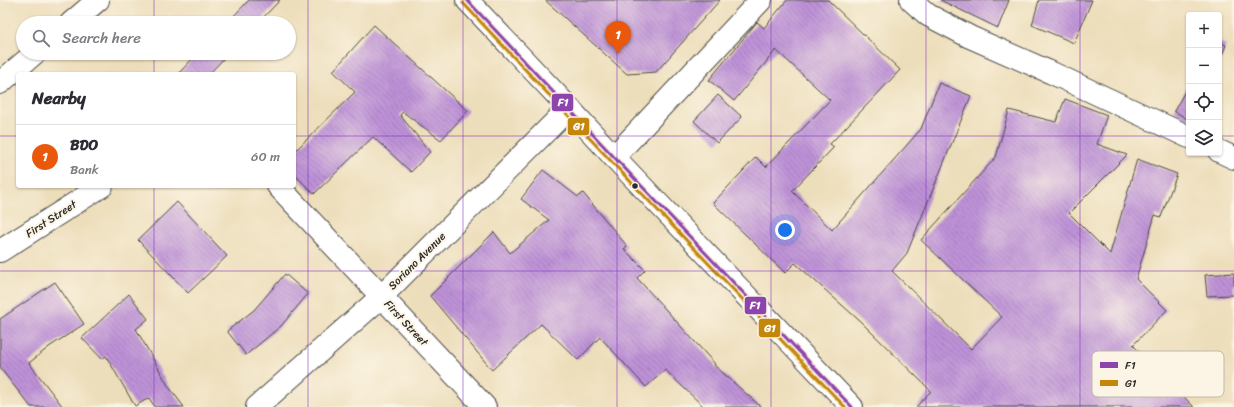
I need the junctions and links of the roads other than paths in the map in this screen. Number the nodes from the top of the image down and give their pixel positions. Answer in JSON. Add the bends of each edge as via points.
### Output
{"nodes":[{"id":1,"x":98,"y":0,"type":"edge"},
{"id":2,"x":467,"y":0,"type":"edge"},
{"id":3,"x":761,"y":0,"type":"edge"},
{"id":4,"x":911,"y":0,"type":"edge"},
{"id":5,"x":79,"y":16,"type":"edge"},
{"id":6,"x":27,"y":60,"type":"edge"},
{"id":7,"x":0,"y":83,"type":"edge"},
{"id":8,"x":569,"y":108,"type":"junction"},
{"id":9,"x":1186,"y":136,"type":"edge"},
{"id":10,"x":1222,"y":152,"type":"edge"},
{"id":11,"x":614,"y":157,"type":"junction"},
{"id":12,"x":1234,"y":158,"type":"edge"},
{"id":13,"x":99,"y":188,"type":"edge"},
{"id":14,"x":280,"y":188,"type":"edge"},
{"id":15,"x":0,"y":251,"type":"edge"},
{"id":16,"x":381,"y":296,"type":"junction"},
{"id":17,"x":257,"y":407,"type":"edge"},
{"id":18,"x":485,"y":407,"type":"edge"},
{"id":19,"x":852,"y":407,"type":"edge"}],
"edges":[{"from":1,"to":5,"type":"street"},
{"from":2,"to":8,"type":"street"},
{"from":3,"to":11,"type":"street"},
{"from":4,"to":9,"type":"street","via":[[928,15],[970,37]]},
{"from":6,"to":7,"type":"street"},
{"from":8,"to":11,"type":"street"},
{"from":8,"to":16,"type":"street","name":"Soriano Avenue"},
{"from":10,"to":12,"type":"street"},
{"from":11,"to":19,"type":"street"},
{"from":13,"to":15,"type":"street","name":"First Street"},
{"from":14,"to":16,"type":"street","name":"First Street"},
{"from":16,"to":17,"type":"street","name":"Soriano Avenue"},
{"from":16,"to":18,"type":"street","name":"First Street"}]}
